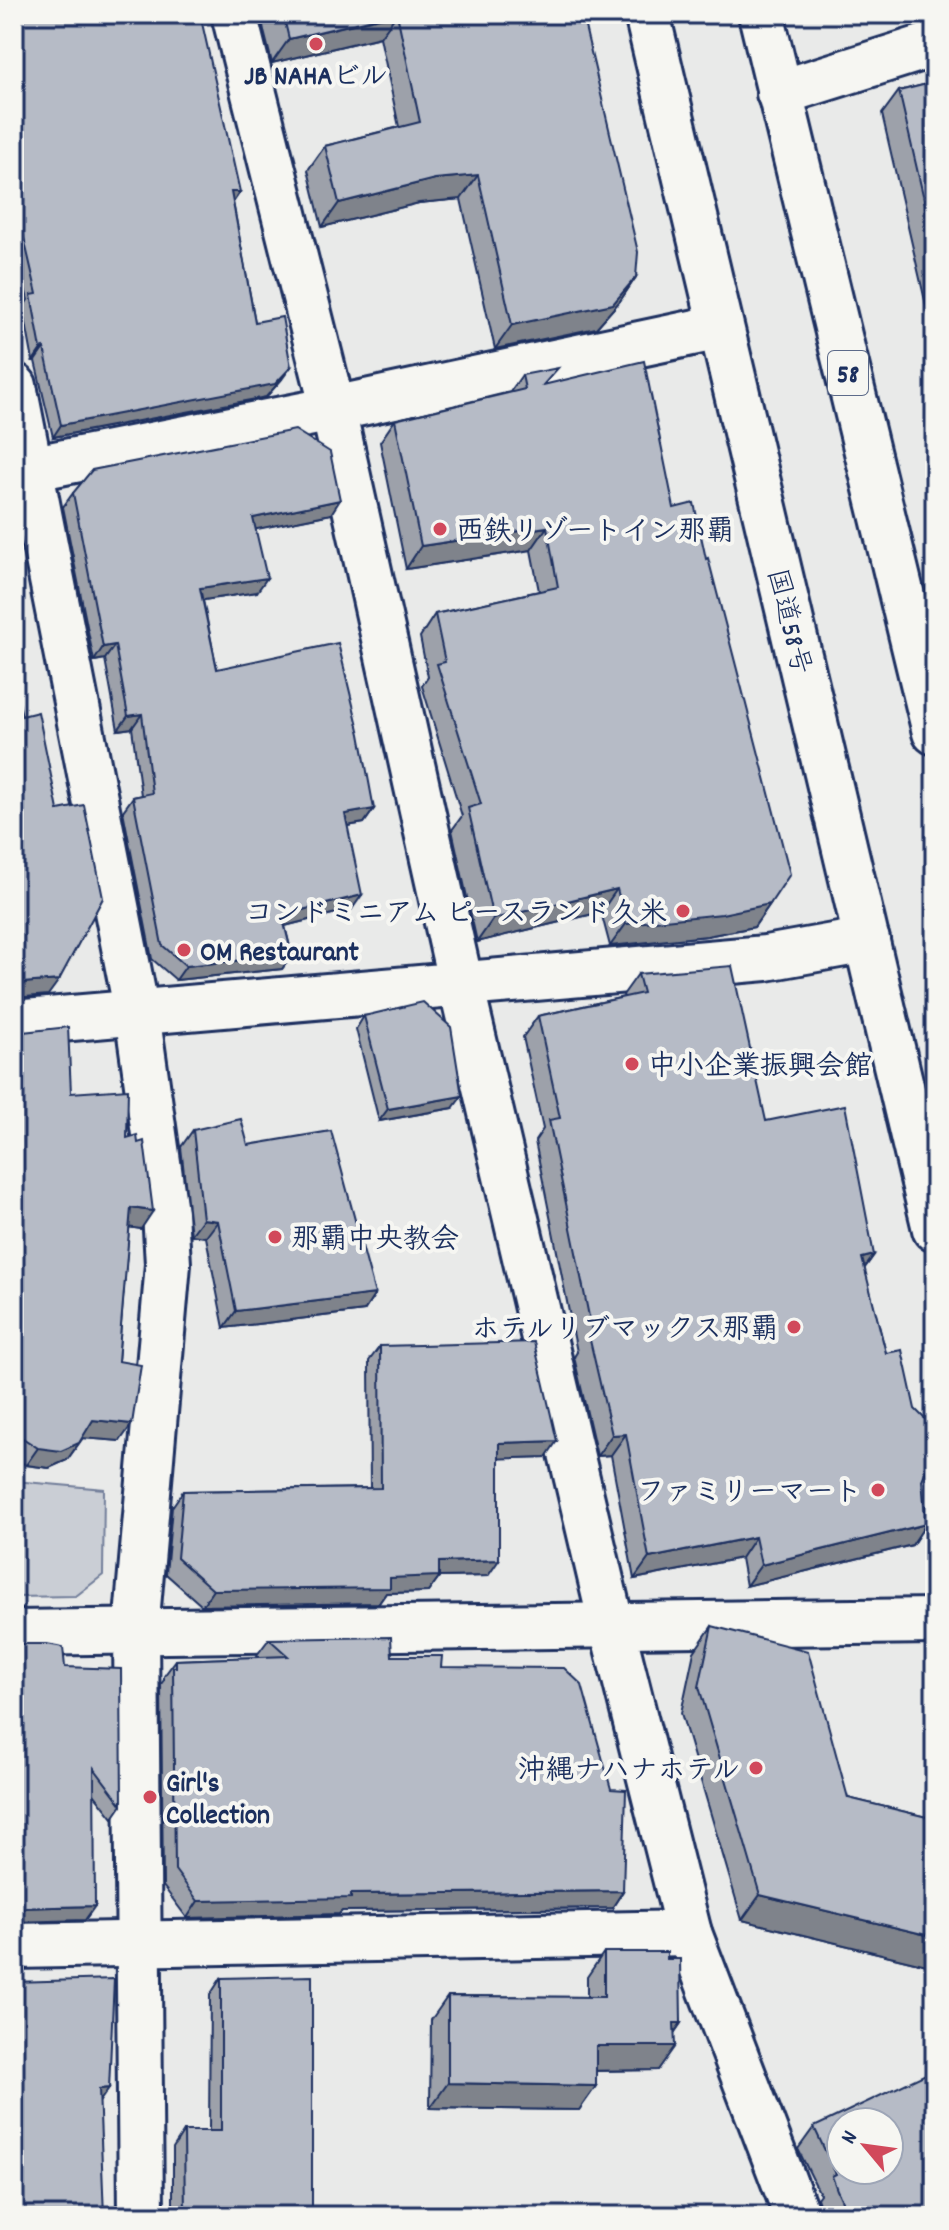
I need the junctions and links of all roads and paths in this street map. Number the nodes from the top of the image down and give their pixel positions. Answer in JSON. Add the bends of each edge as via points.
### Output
{"nodes":[{"id":1,"x":234,"y":14,"type":"edge"},
{"id":2,"x":647,"y":14,"type":"edge"},
{"id":3,"x":761,"y":14,"type":"edge"},
{"id":4,"x":935,"y":44,"type":"edge"},
{"id":5,"x":779,"y":93,"type":"junction"},
{"id":6,"x":720,"y":327,"type":"junction"},
{"id":7,"x":14,"y":386,"type":"edge"},
{"id":8,"x":333,"y":409,"type":"junction"},
{"id":9,"x":23,"y":470,"type":"edge"},
{"id":10,"x":935,"y":732,"type":"edge"},
{"id":11,"x":867,"y":940,"type":"junction"},
{"id":12,"x":461,"y":985,"type":"junction"},
{"id":13,"x":137,"y":1013,"type":"junction"},
{"id":14,"x":14,"y":1023,"type":"edge"},
{"id":15,"x":935,"y":1229,"type":"edge"},
{"id":16,"x":935,"y":1621,"type":"edge"},
{"id":17,"x":611,"y":1623,"type":"junction"},
{"id":18,"x":136,"y":1630,"type":"junction"},
{"id":19,"x":14,"y":1633,"type":"edge"},
{"id":20,"x":689,"y":1933,"type":"junction"},
{"id":21,"x":137,"y":1945,"type":"junction"},
{"id":22,"x":14,"y":1946,"type":"edge"},
{"id":23,"x":141,"y":2216,"type":"edge"},
{"id":24,"x":797,"y":2216,"type":"edge"}],
"edges":[{"from":1,"to":8,"type":"main road"},
{"from":2,"to":6,"type":"main road","name":"国道58号"},
{"from":3,"to":5,"type":"main road","number":"58"},
{"from":4,"to":5,"type":"main road"},
{"from":5,"to":10,"type":"main road","number":"58"},
{"from":6,"to":8,"type":"main road"},
{"from":6,"to":11,"type":"main road","name":"国道58号"},
{"from":7,"to":9,"type":"main road"},
{"from":8,"to":9,"type":"main road"},
{"from":8,"to":12,"type":"main road"},
{"from":9,"to":13,"type":"main road"},
{"from":11,"to":12,"type":"main road","via":[[766,958]]},
{"from":11,"to":15,"type":"main road","name":"国道58号"},
{"from":12,"to":13,"type":"main road"},
{"from":12,"to":17,"type":"main road"},
{"from":13,"to":14,"type":"main road"},
{"from":13,"to":18,"type":"main road","via":[[168,1264]]},
{"from":16,"to":17,"type":"main road"},
{"from":17,"to":18,"type":"main road"},
{"from":17,"to":20,"type":"main road"},
{"from":18,"to":19,"type":"main road"},
{"from":18,"to":21,"type":"main road"},
{"from":20,"to":21,"type":"main road"},
{"from":20,"to":24,"type":"main road"},
{"from":21,"to":22,"type":"main road"},
{"from":21,"to":23,"type":"main road"}]}
